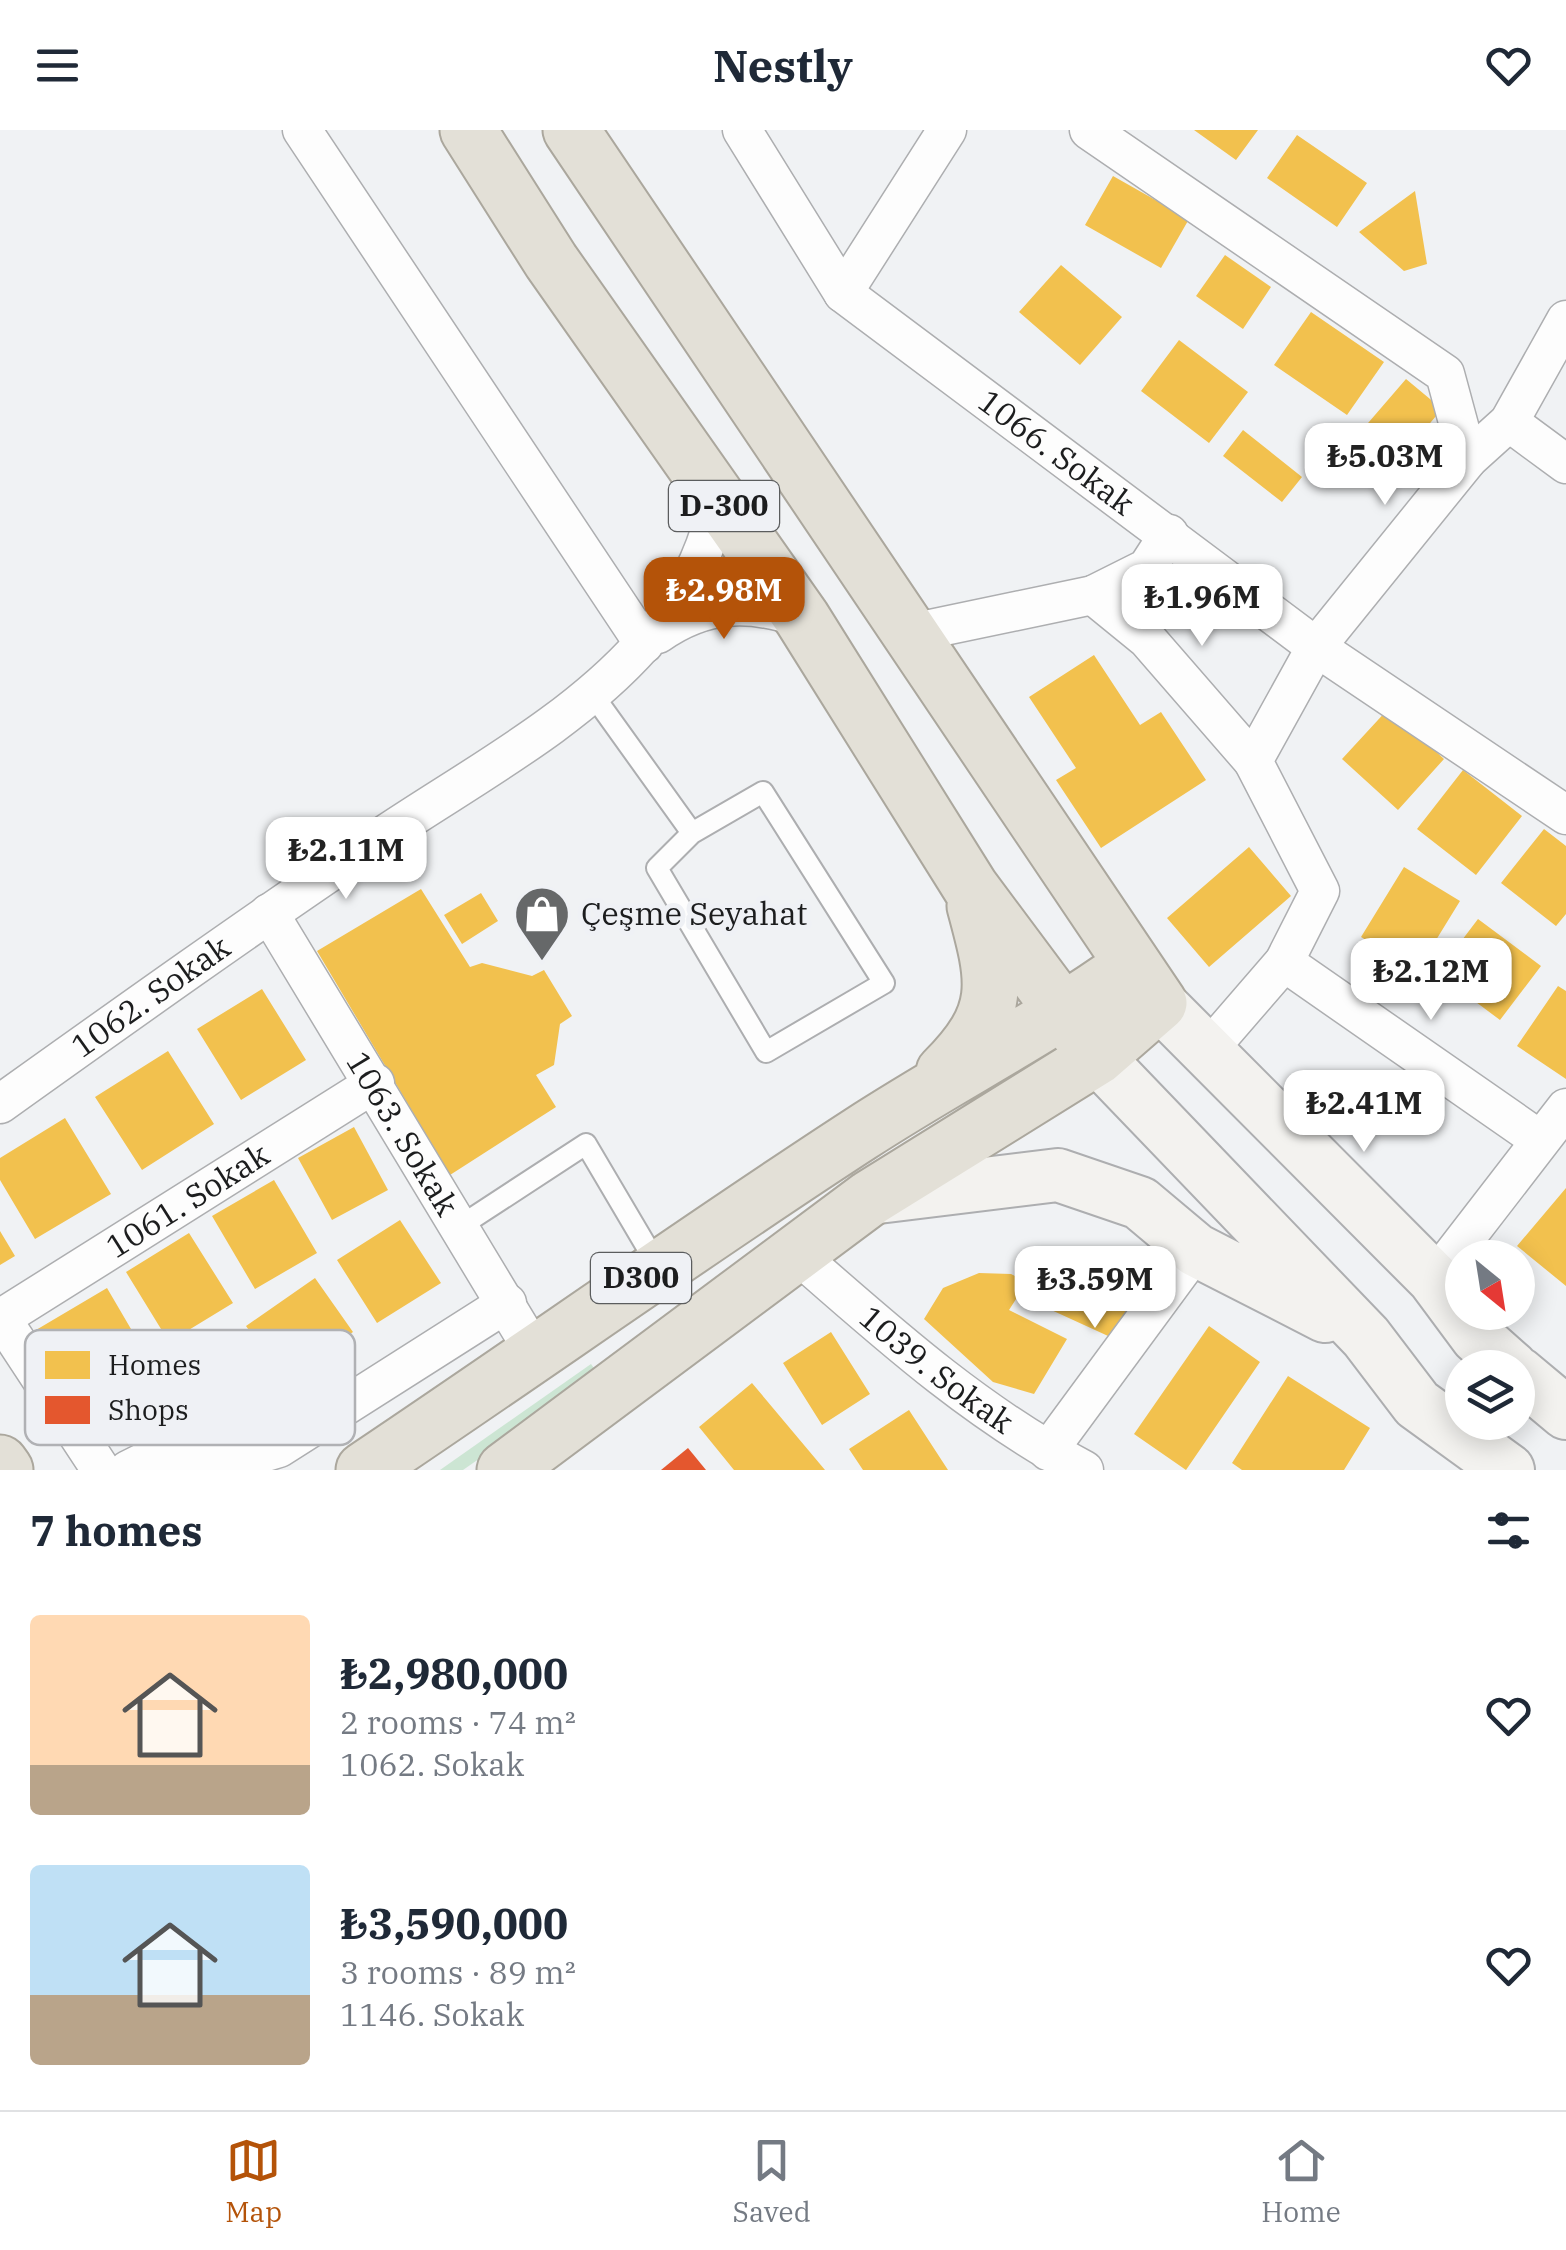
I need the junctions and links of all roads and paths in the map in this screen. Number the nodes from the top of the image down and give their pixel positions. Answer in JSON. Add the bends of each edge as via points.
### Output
{"nodes":[{"id":1,"x":302,"y":130,"type":"edge"},
{"id":2,"x":468,"y":130,"type":"edge"},
{"id":3,"x":571,"y":130,"type":"edge"},
{"id":4,"x":742,"y":130,"type":"edge"},
{"id":5,"x":947,"y":130,"type":"edge"},
{"id":6,"x":1089,"y":130,"type":"edge"},
{"id":7,"x":842,"y":294,"type":"junction"},
{"id":8,"x":1566,"y":320,"type":"edge"},
{"id":9,"x":1509,"y":422,"type":"junction"},
{"id":10,"x":1468,"y":458,"type":"junction"},
{"id":11,"x":1566,"y":464,"type":"edge"},
{"id":12,"x":719,"y":498,"type":"junction"},
{"id":13,"x":1170,"y":534,"type":"junction"},
{"id":14,"x":1092,"y":595,"type":"junction"},
{"id":15,"x":802,"y":618,"type":"junction"},
{"id":16,"x":911,"y":633,"type":"junction"},
{"id":17,"x":644,"y":644,"type":"junction"},
{"id":18,"x":1316,"y":647,"type":"junction"},
{"id":19,"x":593,"y":694,"type":"junction"},
{"id":20,"x":1253,"y":761,"type":"junction"},
{"id":21,"x":1566,"y":815,"type":"edge"},
{"id":22,"x":692,"y":833,"type":"junction"},
{"id":23,"x":971,"y":888,"type":"junction"},
{"id":24,"x":269,"y":913,"type":"junction"},
{"id":25,"x":1284,"y":962,"type":"junction"},
{"id":26,"x":1145,"y":985,"type":"junction"},
{"id":27,"x":1064,"y":1014,"type":"junction"},
{"id":28,"x":1207,"y":1051,"type":"junction"},
{"id":29,"x":1097,"y":1058,"type":"junction"},
{"id":30,"x":375,"y":1082,"type":"junction"},
{"id":31,"x":922,"y":1093,"type":"junction"},
{"id":32,"x":0,"y":1104,"type":"edge"},
{"id":33,"x":1566,"y":1108,"type":"edge"},
{"id":34,"x":1540,"y":1140,"type":"junction"},
{"id":35,"x":870,"y":1198,"type":"junction"},
{"id":36,"x":462,"y":1225,"type":"junction"},
{"id":37,"x":1196,"y":1250,"type":"junction"},
{"id":38,"x":798,"y":1255,"type":"junction"},
{"id":39,"x":658,"y":1266,"type":"junction"},
{"id":40,"x":1434,"y":1279,"type":"junction"},
{"id":41,"x":507,"y":1302,"type":"junction"},
{"id":42,"x":1,"y":1319,"type":"edge"},
{"id":43,"x":1366,"y":1336,"type":"junction"},
{"id":44,"x":1492,"y":1350,"type":"edge"},
{"id":45,"x":536,"y":1355,"type":"junction"},
{"id":46,"x":25,"y":1356,"type":"edge"},
{"id":47,"x":355,"y":1399,"type":"edge"},
{"id":48,"x":84,"y":1445,"type":"edge"},
{"id":49,"x":283,"y":1445,"type":"edge"},
{"id":50,"x":1048,"y":1452,"type":"junction"},
{"id":51,"x":0,"y":1463,"type":"edge"},
{"id":52,"x":4,"y":1470,"type":"edge"},
{"id":53,"x":100,"y":1470,"type":"edge"},
{"id":54,"x":128,"y":1470,"type":"edge"},
{"id":55,"x":364,"y":1470,"type":"edge"},
{"id":56,"x":505,"y":1470,"type":"edge"},
{"id":57,"x":1084,"y":1470,"type":"edge"},
{"id":58,"x":1508,"y":1470,"type":"edge"}],
"edges":[{"from":1,"to":17,"type":"street"},
{"from":2,"to":12,"type":"highway","number":"D-300","via":[[551,261]]},
{"from":3,"to":16,"type":"highway","number":"D-300"},
{"from":4,"to":7,"type":"street"},
{"from":5,"to":7,"type":"street"},
{"from":6,"to":10,"type":"street","via":[[1445,374]]},
{"from":7,"to":13,"type":"street","name":"1066. Sokak"},
{"from":8,"to":9,"type":"street"},
{"from":9,"to":10,"type":"street"},
{"from":9,"to":11,"type":"street"},
{"from":10,"to":18,"type":"street"},
{"from":12,"to":15,"type":"highway","number":"D-300"},
{"from":12,"to":17,"type":"street","via":[[708,549]]},
{"from":13,"to":14,"type":"street","via":[[1147,568]]},
{"from":13,"to":18,"type":"street","name":"1066. Sokak"},
{"from":14,"to":16,"type":"street"},
{"from":14,"to":20,"type":"street","via":[[1146,640]]},
{"from":15,"to":17,"type":"street","via":[[764,605],[733,606],[686,615]]},
{"from":15,"to":23,"type":"highway","number":"D-300"},
{"from":16,"to":26,"type":"highway","number":"D-300"},
{"from":17,"to":19,"type":"street","name":"1062. Sokak"},
{"from":18,"to":20,"type":"street"},
{"from":18,"to":21,"type":"street","name":"1066. Sokak"},
{"from":19,"to":22,"type":"lane"},
{"from":19,"to":24,"type":"street","name":"1062. Sokak"},
{"from":20,"to":25,"type":"street","via":[[1320,891]]},
{"from":22,"to":22,"type":"lane","via":[[763,792],[884,983],[766,1052],[657,868]]},
{"from":23,"to":27,"type":"highway"},
{"from":23,"to":31,"type":"highway","number":"D-300","via":[[991,963],[989,1008],[974,1042]]},
{"from":24,"to":30,"type":"street","name":"1063. Sokak"},
{"from":24,"to":32,"type":"street","name":"1062. Sokak"},
{"from":25,"to":28,"type":"street"},
{"from":25,"to":34,"type":"street"},
{"from":26,"to":27,"type":"highway"},
{"from":26,"to":28,"type":"main road"},
{"from":26,"to":29,"type":"highway"},
{"from":27,"to":29,"type":"highway"},
{"from":27,"to":31,"type":"highway"},
{"from":28,"to":40,"type":"main road"},
{"from":29,"to":35,"type":"highway"},
{"from":29,"to":43,"type":"main road"},
{"from":30,"to":36,"type":"street","name":"1063. Sokak"},
{"from":30,"to":42,"type":"street","name":"1061. Sokak"},
{"from":31,"to":39,"type":"highway","number":"D300"},
{"from":33,"to":34,"type":"street"},
{"from":34,"to":40,"type":"street"},
{"from":35,"to":37,"type":"main road","via":[[1058,1176],[1140,1202]]},
{"from":35,"to":38,"type":"highway","number":"D300"},
{"from":36,"to":39,"type":"lane","via":[[586,1144]]},
{"from":36,"to":41,"type":"street","name":"1063. Sokak"},
{"from":37,"to":43,"type":"main road"},
{"from":37,"to":50,"type":"street"},
{"from":38,"to":50,"type":"street","name":"1039. Sokak","via":[[924,1366]]},
{"from":38,"to":56,"type":"highway","number":"D300"},
{"from":39,"to":45,"type":"highway","number":"D300"},
{"from":40,"to":44,"type":"main road"},
{"from":41,"to":45,"type":"street","name":"1063. Sokak"},
{"from":41,"to":47,"type":"street"},
{"from":42,"to":46,"type":"street"},
{"from":43,"to":58,"type":"main road","via":[[1417,1404]]},
{"from":45,"to":55,"type":"highway","number":"D300"},
{"from":48,"to":53,"type":"street"},
{"from":49,"to":54,"type":"street","via":[[223,1465],[152,1458]]},
{"from":50,"to":57,"type":"street","name":"1039. Sokak"},
{"from":51,"to":52,"type":"highway"}]}
